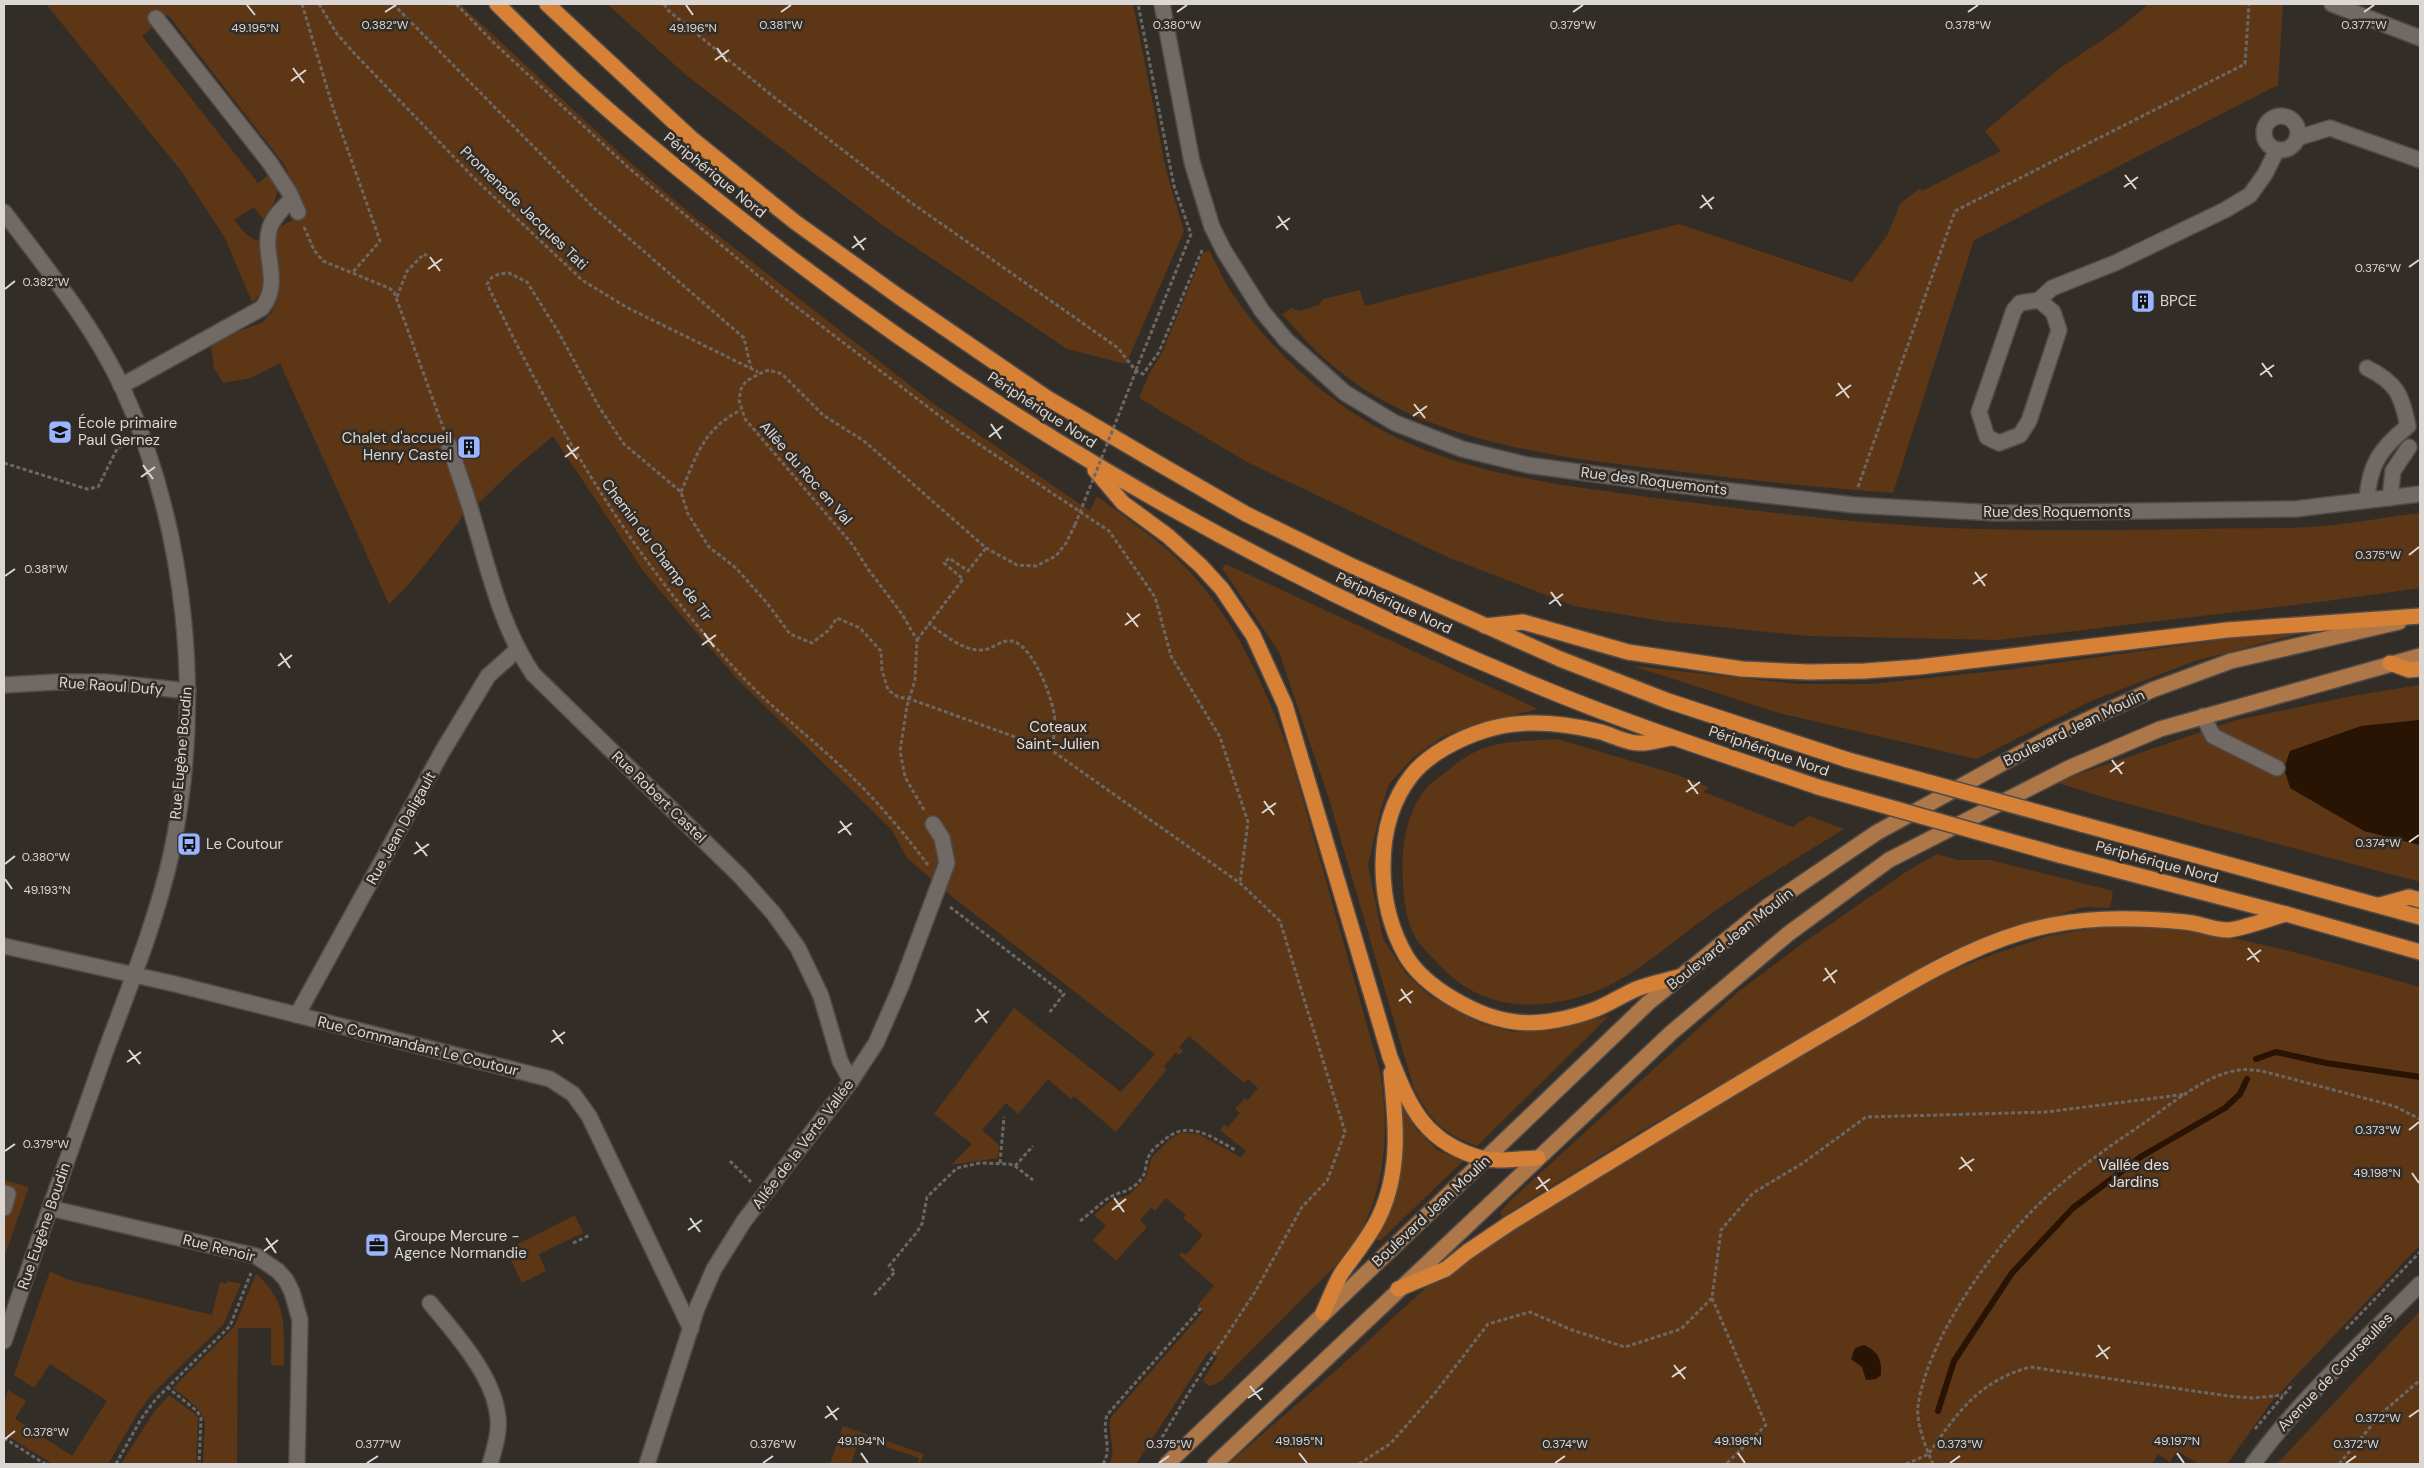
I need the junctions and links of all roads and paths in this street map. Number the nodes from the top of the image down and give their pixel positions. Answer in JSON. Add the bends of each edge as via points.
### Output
{"nodes":[{"id":1,"x":302,"y":4,"type":"edge"},
{"id":2,"x":319,"y":4,"type":"edge"},
{"id":3,"x":393,"y":4,"type":"edge"},
{"id":4,"x":456,"y":4,"type":"edge"},
{"id":5,"x":497,"y":4,"type":"edge"},
{"id":6,"x":546,"y":4,"type":"edge"},
{"id":7,"x":664,"y":4,"type":"edge"},
{"id":8,"x":1138,"y":4,"type":"edge"},
{"id":9,"x":1162,"y":4,"type":"edge"},
{"id":10,"x":2249,"y":4,"type":"edge"},
{"id":11,"x":2332,"y":4,"type":"edge"},
{"id":12,"x":556,"y":9,"type":"edge"},
{"id":13,"x":156,"y":18,"type":"dead end"},
{"id":14,"x":2420,"y":38,"type":"edge"},
{"id":15,"x":2297,"y":138,"type":"junction"},
{"id":16,"x":2277,"y":150,"type":"junction"},
{"id":17,"x":2420,"y":160,"type":"edge"},
{"id":18,"x":295,"y":205,"type":"junction"},
{"id":19,"x":4,"y":212,"type":"edge"},
{"id":20,"x":1200,"y":241,"type":"dead end"},
{"id":21,"x":427,"y":256,"type":"dead end"},
{"id":22,"x":353,"y":272,"type":"junction"},
{"id":23,"x":397,"y":298,"type":"junction"},
{"id":24,"x":2039,"y":300,"type":"junction"},
{"id":25,"x":751,"y":368,"type":"junction"},
{"id":26,"x":2367,"y":368,"type":"dead end"},
{"id":27,"x":1136,"y":370,"type":"junction"},
{"id":28,"x":758,"y":373,"type":"junction"},
{"id":29,"x":122,"y":386,"type":"junction"},
{"id":30,"x":741,"y":410,"type":"junction"},
{"id":31,"x":2393,"y":439,"type":"junction"},
{"id":32,"x":126,"y":442,"type":"dead end"},
{"id":33,"x":449,"y":445,"type":"joint"},
{"id":34,"x":2414,"y":449,"type":"edge"},
{"id":35,"x":1088,"y":461,"type":"junction"},
{"id":36,"x":4,"y":463,"type":"edge"},
{"id":37,"x":681,"y":492,"type":"junction"},
{"id":38,"x":2420,"y":494,"type":"edge"},
{"id":39,"x":2390,"y":498,"type":"junction"},
{"id":40,"x":2367,"y":500,"type":"junction"},
{"id":41,"x":1854,"y":505,"type":"junction"},
{"id":42,"x":986,"y":548,"type":"junction"},
{"id":43,"x":2420,"y":617,"type":"edge"},
{"id":44,"x":928,"y":623,"type":"junction"},
{"id":45,"x":1485,"y":626,"type":"junction"},
{"id":46,"x":917,"y":640,"type":"junction"},
{"id":47,"x":517,"y":650,"type":"junction"},
{"id":48,"x":2420,"y":656,"type":"edge"},
{"id":49,"x":2390,"y":663,"type":"junction"},
{"id":50,"x":2420,"y":669,"type":"edge"},
{"id":51,"x":4,"y":685,"type":"edge"},
{"id":52,"x":188,"y":691,"type":"junction"},
{"id":53,"x":910,"y":698,"type":"junction"},
{"id":54,"x":2203,"y":716,"type":"junction"},
{"id":55,"x":1674,"y":737,"type":"junction"},
{"id":56,"x":1051,"y":750,"type":"junction"},
{"id":57,"x":2277,"y":768,"type":"dead end"},
{"id":58,"x":933,"y":824,"type":"joint"},
{"id":59,"x":941,"y":881,"type":"junction"},
{"id":60,"x":1240,"y":883,"type":"junction"},
{"id":61,"x":2420,"y":900,"type":"edge"},
{"id":62,"x":2378,"y":906,"type":"junction"},
{"id":63,"x":954,"y":910,"type":"dead end"},
{"id":64,"x":2286,"y":914,"type":"junction"},
{"id":65,"x":2420,"y":917,"type":"edge"},
{"id":66,"x":4,"y":946,"type":"edge"},
{"id":67,"x":2420,"y":952,"type":"edge"},
{"id":68,"x":141,"y":976,"type":"junction"},
{"id":69,"x":1679,"y":977,"type":"junction"},
{"id":70,"x":1050,"y":1013,"type":"dead end"},
{"id":71,"x":297,"y":1015,"type":"junction"},
{"id":72,"x":1390,"y":1057,"type":"junction"},
{"id":73,"x":851,"y":1081,"type":"junction"},
{"id":74,"x":2187,"y":1094,"type":"junction"},
{"id":75,"x":1004,"y":1117,"type":"dead end"},
{"id":76,"x":2420,"y":1119,"type":"edge"},
{"id":77,"x":1032,"y":1146,"type":"dead end"},
{"id":78,"x":1235,"y":1150,"type":"dead end"},
{"id":79,"x":1538,"y":1158,"type":"junction"},
{"id":80,"x":1486,"y":1159,"type":"junction"},
{"id":81,"x":730,"y":1161,"type":"dead end"},
{"id":82,"x":1000,"y":1163,"type":"junction"},
{"id":83,"x":1015,"y":1166,"type":"junction"},
{"id":84,"x":1033,"y":1180,"type":"dead end"},
{"id":85,"x":755,"y":1185,"type":"dead end"},
{"id":86,"x":4,"y":1193,"type":"edge"},
{"id":87,"x":4,"y":1208,"type":"edge"},
{"id":88,"x":50,"y":1208,"type":"junction"},
{"id":89,"x":1080,"y":1221,"type":"dead end"},
{"id":90,"x":590,"y":1234,"type":"dead end"},
{"id":91,"x":573,"y":1243,"type":"dead end"},
{"id":92,"x":2420,"y":1252,"type":"edge"},
{"id":93,"x":256,"y":1256,"type":"junction"},
{"id":94,"x":2420,"y":1284,"type":"edge"},
{"id":95,"x":1398,"y":1289,"type":"junction"},
{"id":96,"x":874,"y":1296,"type":"dead end"},
{"id":97,"x":1712,"y":1298,"type":"junction"},
{"id":98,"x":430,"y":1303,"type":"dead end"},
{"id":99,"x":1201,"y":1308,"type":"dead end"},
{"id":100,"x":1323,"y":1313,"type":"junction"},
{"id":101,"x":690,"y":1329,"type":"junction"},
{"id":102,"x":2345,"y":1331,"type":"dead end"},
{"id":103,"x":4,"y":1341,"type":"edge"},
{"id":104,"x":2420,"y":1380,"type":"edge"},
{"id":105,"x":2296,"y":1381,"type":"dead end"},
{"id":106,"x":167,"y":1387,"type":"junction"},
{"id":107,"x":4,"y":1438,"type":"edge"},
{"id":108,"x":1158,"y":1444,"type":"dead end"},
{"id":109,"x":1929,"y":1454,"type":"junction"},
{"id":110,"x":45,"y":1464,"type":"edge"},
{"id":111,"x":116,"y":1464,"type":"edge"},
{"id":112,"x":199,"y":1464,"type":"edge"},
{"id":113,"x":297,"y":1464,"type":"edge"},
{"id":114,"x":490,"y":1464,"type":"edge"},
{"id":115,"x":647,"y":1464,"type":"edge"},
{"id":116,"x":1103,"y":1464,"type":"edge"},
{"id":117,"x":1167,"y":1464,"type":"edge"},
{"id":118,"x":1215,"y":1464,"type":"edge"},
{"id":119,"x":1359,"y":1464,"type":"edge"},
{"id":120,"x":1726,"y":1464,"type":"edge"},
{"id":121,"x":1906,"y":1464,"type":"edge"},
{"id":122,"x":1933,"y":1464,"type":"edge"},
{"id":123,"x":2253,"y":1464,"type":"edge"},
{"id":124,"x":2339,"y":1464,"type":"edge"}],
"edges":[{"from":1,"to":22,"type":"path","via":[[333,108],[380,241]]},
{"from":2,"to":25,"type":"path","name":"Promenade Jacques Tati","via":[[354,53],[474,178],[568,268],[606,296]]},
{"from":3,"to":25,"type":"path","via":[[595,209],[744,338]]},
{"from":4,"to":60,"type":"path","via":[[494,44],[630,169],[786,299],[962,433],[1110,531],[1155,598],[1172,656],[1220,737],[1248,822]]},
{"from":5,"to":35,"type":"highway","name":"Périphérique Nord","via":[[575,80],[685,174],[792,259],[887,330]]},
{"from":6,"to":12,"type":"highway","name":"Périphérique Nord"},
{"from":7,"to":27,"type":"path","via":[[770,94],[909,201],[1118,348]]},
{"from":8,"to":27,"type":"path","via":[[1174,186],[1191,234]]},
{"from":9,"to":41,"type":"street","name":"Rue des Roquemonts","via":[[1192,162],[1212,227],[1262,311],[1286,340],[1345,393],[1395,423],[1462,449],[1527,465]]},
{"from":10,"to":41,"type":"path","via":[[2245,64],[1955,211],[1858,484]]},
{"from":11,"to":14,"type":"street"},
{"from":12,"to":45,"type":"highway","name":"Périphérique Nord","via":[[691,138],[796,222],[1047,398],[1246,514]]},
{"from":13,"to":18,"type":"street","via":[[270,163]]},
{"from":15,"to":16,"type":"street","via":[[2291,146]]},
{"from":15,"to":16,"type":"street","via":[[2297,127],[2289,118],[2278,115],[2272,118],[2265,126],[2264,138]]},
{"from":15,"to":17,"type":"street","via":[[2330,128]]},
{"from":16,"to":24,"type":"street","via":[[2250,195],[2115,263],[2052,288]]},
{"from":18,"to":22,"type":"path","via":[[319,258]]},
{"from":18,"to":29,"type":"street","via":[[276,217],[270,229],[271,288],[258,313]]},
{"from":19,"to":29,"type":"street","name":"Rue Eugène Boudin","via":[[94,336]]},
{"from":20,"to":27,"type":"path","via":[[1203,247],[1159,352],[1143,374]]},
{"from":21,"to":23,"type":"path","via":[[424,254],[407,271]]},
{"from":22,"to":23,"type":"path","via":[[389,288]]},
{"from":23,"to":33,"type":"path"},
{"from":24,"to":24,"type":"street","via":[[2020,303],[2014,310],[1979,412],[1987,437],[1999,443],[2020,435],[2030,421],[2059,330],[2053,312]]},
{"from":25,"to":28,"type":"path","name":"Promenade Jacques Tati"},
{"from":26,"to":31,"type":"street","via":[[2386,378],[2401,397],[2408,426]]},
{"from":27,"to":42,"type":"path","bridge":true,"via":[[1075,525],[1056,556],[1036,566],[1018,565]]},
{"from":28,"to":30,"type":"path","via":[[741,389]]},
{"from":28,"to":42,"type":"path","via":[[770,370],[790,379],[823,415],[864,441]]},
{"from":29,"to":52,"type":"street","name":"Rue Eugène Boudin","via":[[159,483],[181,594]]},
{"from":30,"to":37,"type":"path","via":[[723,419],[705,438]]},
{"from":30,"to":46,"type":"path","name":"Allée du Roc en Val","via":[[754,431],[852,544]]},
{"from":31,"to":34,"type":"street"},
{"from":31,"to":40,"type":"street","via":[[2379,454]]},
{"from":32,"to":36,"type":"path","via":[[117,450],[98,487],[87,489]]},
{"from":33,"to":47,"type":"street","name":"Rue Robert Castel","via":[[482,553]]},
{"from":34,"to":39,"type":"street","via":[[2393,471]]},
{"from":35,"to":55,"type":"highway","name":"Périphérique Nord","via":[[1212,532],[1328,592],[1540,687]]},
{"from":35,"to":72,"type":"highway","via":[[1123,503],[1168,536],[1201,566],[1222,589],[1253,635],[1288,715]]},
{"from":37,"to":53,"type":"path","via":[[688,514],[709,547],[736,568],[790,634],[812,643],[829,630],[837,618],[860,628],[881,651],[888,690]]},
{"from":37,"to":59,"type":"path","name":"Chemin du Champ de Tir","via":[[624,444],[527,282],[509,273],[491,278],[486,284],[573,450],[657,573],[738,672],[849,774],[910,841]]},
{"from":38,"to":39,"type":"street","name":"Rue des Roquemonts"},
{"from":39,"to":40,"type":"street","name":"Rue des Roquemonts"},
{"from":40,"to":41,"type":"street","name":"Rue des Roquemonts","via":[[2295,509],[1996,513]]},
{"from":42,"to":44,"type":"path","via":[[968,571],[949,558],[944,563],[963,578]]},
{"from":43,"to":45,"type":"highway","via":[[2227,630],[1919,667],[1808,672],[1742,669],[1628,652],[1524,622]]},
{"from":43,"to":69,"type":"main road","name":"Boulevard Jean Moulin","via":[[2231,660],[2152,690],[2050,737],[1876,833],[1768,906]]},
{"from":44,"to":46,"type":"path"},
{"from":44,"to":56,"type":"path","via":[[964,647],[984,650],[1001,642],[1015,642],[1029,654],[1042,675],[1055,723]]},
{"from":45,"to":62,"type":"highway","name":"Périphérique Nord","bridge":true,"via":[[1668,701],[1848,760]]},
{"from":46,"to":53,"type":"path","via":[[915,680]]},
{"from":47,"to":71,"type":"street","name":"Rue Jean Daligault","via":[[488,676],[447,744]]},
{"from":47,"to":73,"type":"street","name":"Rue Robert Castel","via":[[533,674],[741,877],[774,914],[798,948],[821,996],[840,1061]]},
{"from":48,"to":49,"type":"main road"},
{"from":49,"to":50,"type":"highway","via":[[2409,670]]},
{"from":49,"to":54,"type":"main road","name":"Boulevard Jean Moulin"},
{"from":51,"to":52,"type":"street","name":"Rue Raoul Dufy","via":[[106,682]]},
{"from":52,"to":68,"type":"street","name":"Rue Eugène Boudin","via":[[183,768],[171,854]]},
{"from":53,"to":56,"type":"path"},
{"from":53,"to":58,"type":"path","via":[[900,751],[902,769]]},
{"from":54,"to":57,"type":"street","via":[[2213,736]]},
{"from":54,"to":79,"type":"main road","name":"Boulevard Jean Moulin","via":[[2160,729],[2070,768],[1889,860],[1788,934],[1729,983]]},
{"from":55,"to":64,"type":"highway","name":"Périphérique Nord","bridge":true,"via":[[1818,786],[2059,855]]},
{"from":55,"to":69,"type":"highway","via":[[1637,743],[1563,724],[1510,724],[1485,730],[1440,750],[1410,776],[1399,798],[1386,828],[1382,878],[1398,940],[1418,971],[1444,993],[1494,1017],[1517,1022],[1580,1015],[1636,989]]},
{"from":56,"to":60,"type":"path"},
{"from":58,"to":59,"type":"street","name":"Allée de la Verte Vallée","via":[[942,838],[947,857]]},
{"from":59,"to":73,"type":"street","name":"Allée de la Verte Vallée","via":[[879,1036]]},
{"from":60,"to":108,"type":"path","via":[[1280,921],[1345,1132],[1326,1181],[1302,1207],[1255,1292]]},
{"from":61,"to":62,"type":"highway","via":[[2409,897]]},
{"from":62,"to":65,"type":"highway","name":"Périphérique Nord"},
{"from":63,"to":70,"type":"path","via":[[1064,994]]},
{"from":64,"to":67,"type":"highway","name":"Périphérique Nord"},
{"from":64,"to":95,"type":"highway","via":[[2228,930],[2155,919],[2080,920],[2022,932],[1995,942],[1936,969],[1788,1054],[1510,1223],[1446,1269]]},
{"from":66,"to":68,"type":"street","name":"Rue Commandant Le Coutour"},
{"from":68,"to":71,"type":"street","name":"Rue Commandant Le Coutour"},
{"from":68,"to":88,"type":"street","name":"Rue Eugène Boudin"},
{"from":69,"to":80,"type":"main road","name":"Boulevard Jean Moulin"},
{"from":71,"to":101,"type":"street","name":"Rue Commandant Le Coutour","via":[[550,1080],[573,1094],[588,1116]]},
{"from":72,"to":80,"type":"highway","via":[[1413,1110],[1423,1123],[1448,1143]]},
{"from":72,"to":100,"type":"highway","via":[[1397,1131],[1389,1189],[1380,1216],[1340,1276]]},
{"from":73,"to":101,"type":"street","name":"Allée de la Verte Vallée","via":[[744,1222],[714,1268]]},
{"from":74,"to":76,"type":"path","via":[[2215,1076],[2240,1070],[2262,1071],[2394,1106]]},
{"from":74,"to":97,"type":"path","via":[[2046,1112],[1866,1117],[1803,1163],[1753,1193],[1721,1230]]},
{"from":74,"to":109,"type":"path","via":[[2108,1148],[2053,1191],[2019,1226],[1981,1274],[1926,1369],[1918,1408]]},
{"from":75,"to":82,"type":"path"},
{"from":77,"to":83,"type":"path"},
{"from":78,"to":89,"type":"path","via":[[1199,1131],[1179,1130],[1168,1136],[1149,1156],[1142,1178],[1127,1192],[1107,1199]]},
{"from":79,"to":80,"type":"highway"},
{"from":79,"to":95,"type":"main road","name":"Boulevard Jean Moulin"},
{"from":80,"to":100,"type":"main road","name":"Boulevard Jean Moulin"},
{"from":81,"to":85,"type":"path"},
{"from":82,"to":83,"type":"path"},
{"from":82,"to":96,"type":"path","via":[[956,1168],[943,1180],[927,1198],[922,1224],[917,1232],[889,1266],[895,1272]]},
{"from":83,"to":84,"type":"path"},
{"from":86,"to":87,"type":"street","via":[[8,1194]]},
{"from":88,"to":93,"type":"street","name":"Rue Renoir"},
{"from":88,"to":103,"type":"street","name":"Rue Eugène Boudin"},
{"from":90,"to":91,"type":"path"},
{"from":92,"to":102,"type":"path"},
{"from":93,"to":106,"type":"path","via":[[230,1326]]},
{"from":93,"to":113,"type":"street","name":"Rue Renoir","via":[[286,1280],[300,1320]]},
{"from":94,"to":123,"type":"street","name":"Avenue de Courseulles","via":[[2299,1408]]},
{"from":95,"to":118,"type":"main road","name":"Boulevard Jean Moulin"},
{"from":97,"to":119,"type":"path","via":[[1681,1329],[1625,1347],[1530,1312],[1488,1324],[1435,1394],[1391,1444]]},
{"from":97,"to":120,"type":"path","via":[[1766,1425]]},
{"from":98,"to":114,"type":"street","via":[[469,1351],[484,1377],[497,1411],[497,1440]]},
{"from":99,"to":116,"type":"path","via":[[1106,1415],[1104,1428],[1108,1456]]},
{"from":100,"to":117,"type":"main road","name":"Boulevard Jean Moulin"},
{"from":101,"to":115,"type":"street","name":"Allée de la Verte Vallée"},
{"from":104,"to":124,"type":"path","via":[[2384,1412]]},
{"from":105,"to":109,"type":"path","via":[[2283,1395],[2253,1398],[2030,1368],[2009,1373],[1985,1387],[1950,1424]]},
{"from":106,"to":111,"type":"path","via":[[141,1419]]},
{"from":106,"to":112,"type":"path","via":[[201,1418]]},
{"from":107,"to":110,"type":"path"},
{"from":109,"to":121,"type":"path"},
{"from":109,"to":122,"type":"path"}]}
